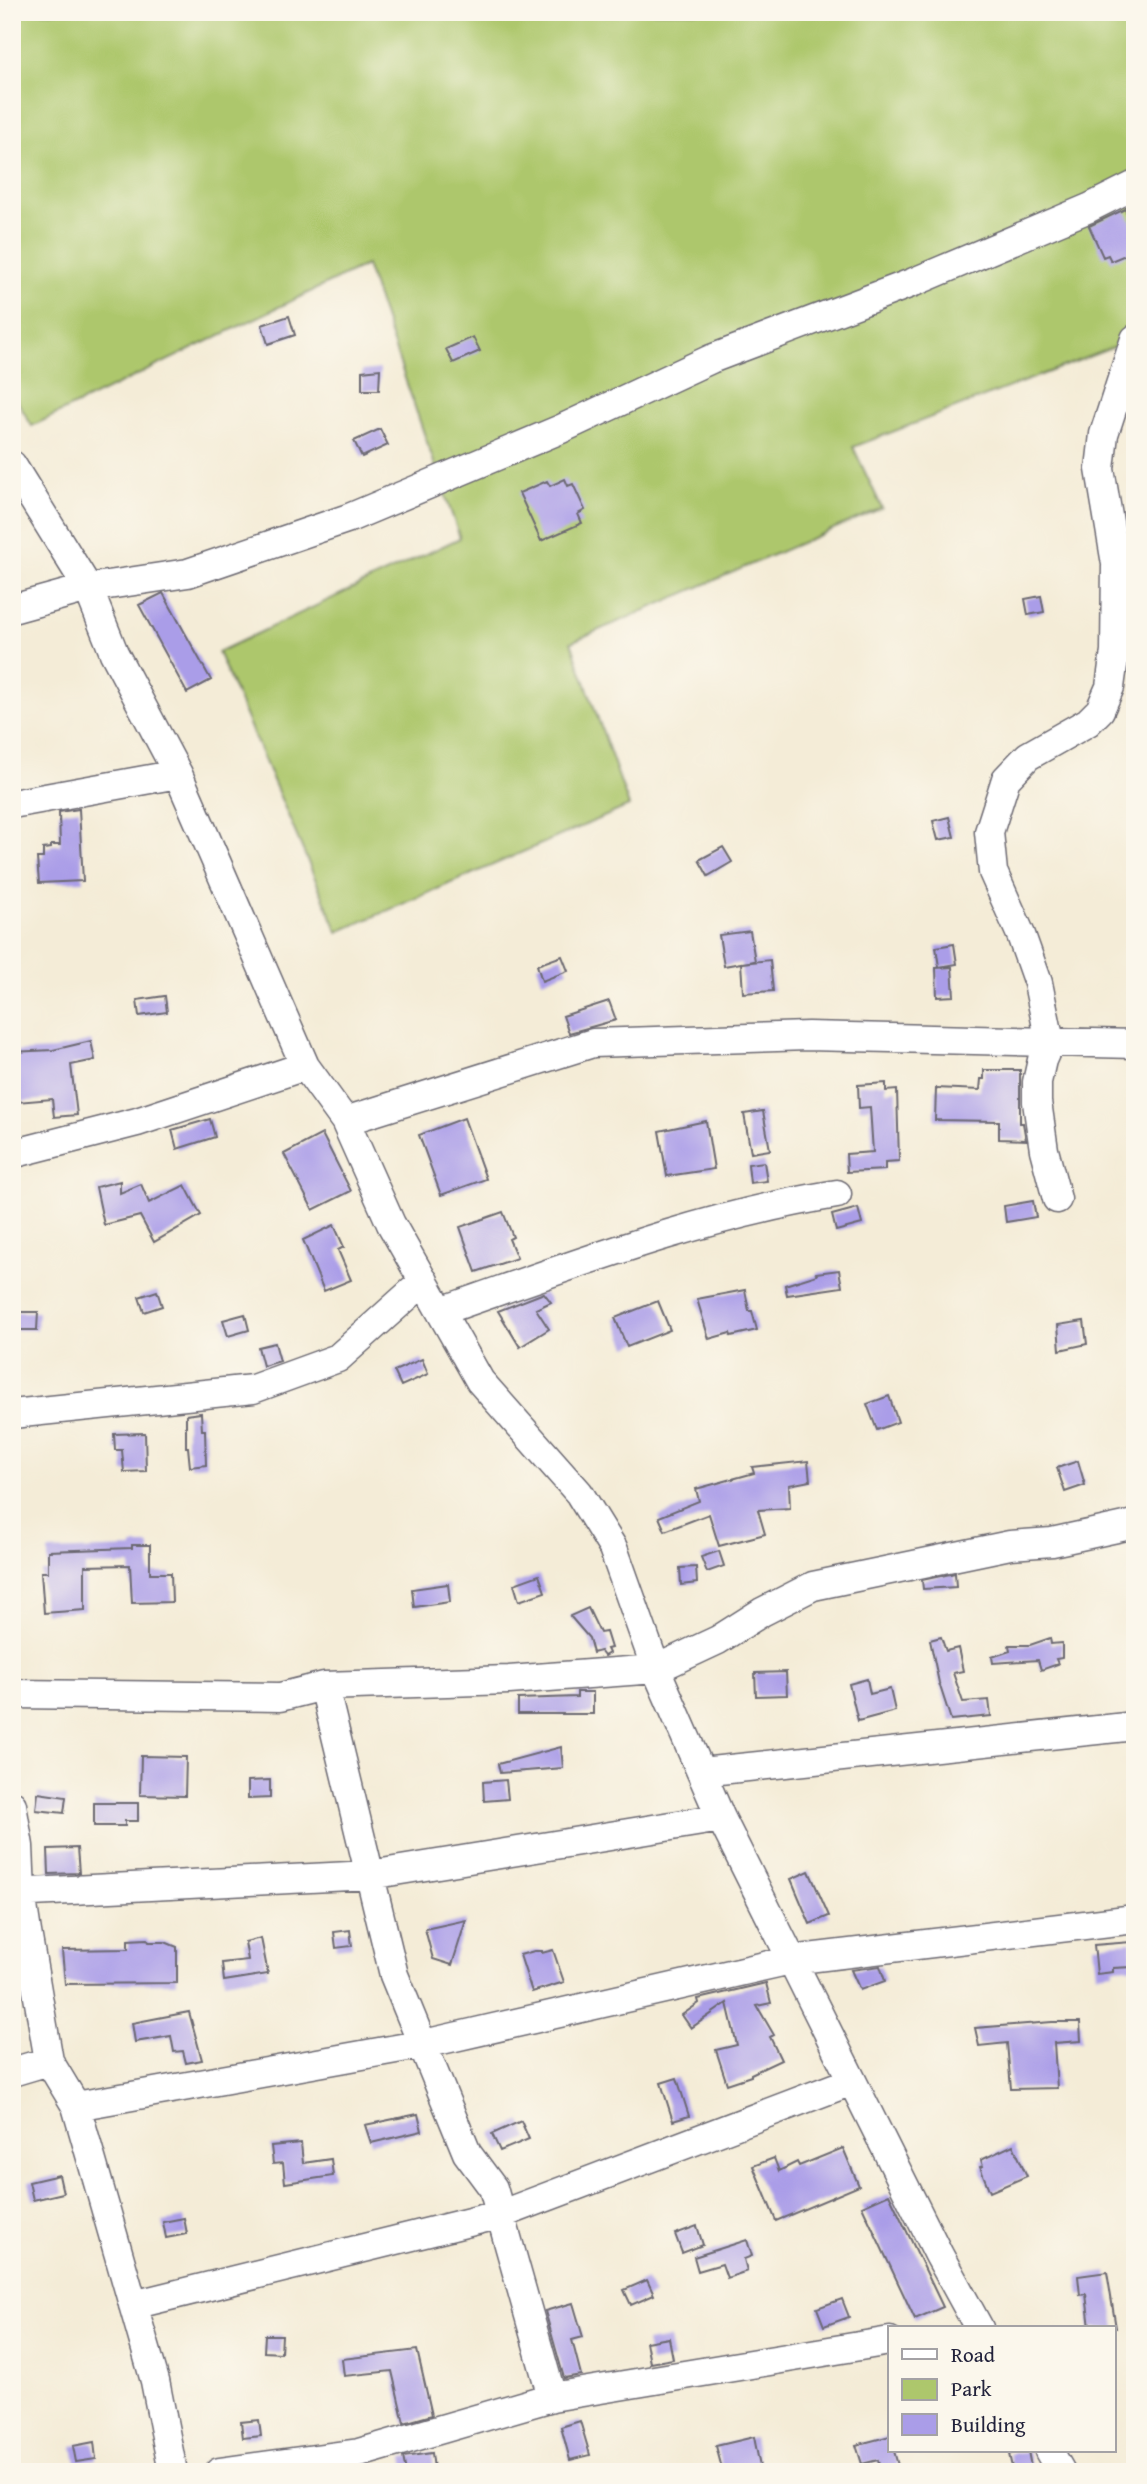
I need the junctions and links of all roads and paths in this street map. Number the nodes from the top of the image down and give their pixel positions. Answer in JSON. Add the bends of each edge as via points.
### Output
{"nodes":[{"id":1,"x":1135,"y":184,"type":"edge"},
{"id":2,"x":1135,"y":340,"type":"edge"},
{"id":3,"x":12,"y":465,"type":"edge"},
{"id":4,"x":1125,"y":565,"type":"edge"},
{"id":5,"x":88,"y":588,"type":"junction"},
{"id":6,"x":12,"y":610,"type":"edge"},
{"id":7,"x":178,"y":775,"type":"junction"},
{"id":8,"x":12,"y":804,"type":"edge"},
{"id":9,"x":1050,"y":1042,"type":"junction"},
{"id":10,"x":1135,"y":1044,"type":"edge"},
{"id":11,"x":305,"y":1066,"type":"junction"},
{"id":12,"x":345,"y":1121,"type":"junction"},
{"id":13,"x":12,"y":1154,"type":"edge"},
{"id":14,"x":837,"y":1194,"type":"dead end"},
{"id":15,"x":1058,"y":1199,"type":"dead end"},
{"id":16,"x":424,"y":1281,"type":"junction"},
{"id":17,"x":441,"y":1311,"type":"junction"},
{"id":18,"x":12,"y":1414,"type":"edge"},
{"id":19,"x":1135,"y":1524,"type":"edge"},
{"id":20,"x":656,"y":1668,"type":"junction"},
{"id":21,"x":324,"y":1686,"type":"junction"},
{"id":22,"x":12,"y":1694,"type":"edge"},
{"id":23,"x":1135,"y":1726,"type":"edge"},
{"id":24,"x":701,"y":1772,"type":"junction"},
{"id":25,"x":12,"y":1805,"type":"edge"},
{"id":26,"x":721,"y":1818,"type":"junction"},
{"id":27,"x":370,"y":1875,"type":"junction"},
{"id":28,"x":17,"y":1893,"type":"edge"},
{"id":29,"x":1135,"y":1919,"type":"edge"},
{"id":30,"x":791,"y":1960,"type":"junction"},
{"id":31,"x":424,"y":2044,"type":"junction"},
{"id":32,"x":49,"y":2061,"type":"junction"},
{"id":33,"x":12,"y":2072,"type":"edge"},
{"id":34,"x":852,"y":2081,"type":"junction"},
{"id":35,"x":76,"y":2106,"type":"junction"},
{"id":36,"x":502,"y":2214,"type":"junction"},
{"id":37,"x":133,"y":2305,"type":"junction"},
{"id":38,"x":974,"y":2326,"type":"edge"},
{"id":39,"x":888,"y":2341,"type":"edge"},
{"id":40,"x":552,"y":2397,"type":"junction"},
{"id":41,"x":1050,"y":2452,"type":"edge"},
{"id":42,"x":173,"y":2472,"type":"edge"},
{"id":43,"x":219,"y":2472,"type":"edge"},
{"id":44,"x":1061,"y":2472,"type":"edge"}],
"edges":[{"from":1,"to":5,"type":"street","via":[[1090,208],[914,282],[711,359],[561,429],[349,518],[188,573]]},
{"from":2,"to":4,"type":"street","via":[[1104,434],[1100,470]]},
{"from":3,"to":5,"type":"street"},
{"from":4,"to":9,"type":"street","via":[[1110,687],[1100,710],[1072,733],[1028,757],[1006,779],[989,832],[993,872],[1038,983]]},
{"from":5,"to":6,"type":"street"},
{"from":5,"to":7,"type":"street","via":[[114,653]]},
{"from":7,"to":8,"type":"street"},
{"from":7,"to":11,"type":"street"},
{"from":9,"to":10,"type":"street"},
{"from":9,"to":12,"type":"street","via":[[808,1037],[593,1043]]},
{"from":9,"to":15,"type":"street","via":[[1037,1082],[1037,1102]]},
{"from":11,"to":12,"type":"street"},
{"from":11,"to":13,"type":"street","via":[[137,1122]]},
{"from":12,"to":16,"type":"street","via":[[391,1224]]},
{"from":14,"to":17,"type":"street","via":[[779,1203],[636,1243]]},
{"from":16,"to":17,"type":"street"},
{"from":16,"to":18,"type":"street","via":[[338,1358],[253,1390]]},
{"from":17,"to":20,"type":"street","via":[[480,1381],[579,1493],[613,1548]]},
{"from":19,"to":20,"type":"street","via":[[813,1586],[718,1640]]},
{"from":20,"to":21,"type":"street","via":[[509,1680]]},
{"from":20,"to":24,"type":"street"},
{"from":21,"to":22,"type":"street","via":[[280,1697]]},
{"from":21,"to":27,"type":"street"},
{"from":23,"to":24,"type":"street"},
{"from":24,"to":26,"type":"street"},
{"from":25,"to":28,"type":"street","via":[[19,1846]]},
{"from":26,"to":27,"type":"street"},
{"from":26,"to":30,"type":"street"},
{"from":27,"to":28,"type":"street"},
{"from":27,"to":31,"type":"street","via":[[394,1975]]},
{"from":28,"to":32,"type":"street"},
{"from":29,"to":30,"type":"street"},
{"from":30,"to":31,"type":"street"},
{"from":30,"to":34,"type":"street"},
{"from":31,"to":35,"type":"street"},
{"from":31,"to":36,"type":"street","via":[[467,2153],[493,2188]]},
{"from":32,"to":33,"type":"street"},
{"from":32,"to":35,"type":"street"},
{"from":34,"to":36,"type":"street"},
{"from":34,"to":38,"type":"street"},
{"from":35,"to":37,"type":"street"},
{"from":36,"to":37,"type":"street"},
{"from":36,"to":40,"type":"street"},
{"from":37,"to":42,"type":"street","via":[[155,2381]]},
{"from":39,"to":40,"type":"street"},
{"from":40,"to":43,"type":"street","via":[[359,2453]]},
{"from":41,"to":44,"type":"street"}]}
